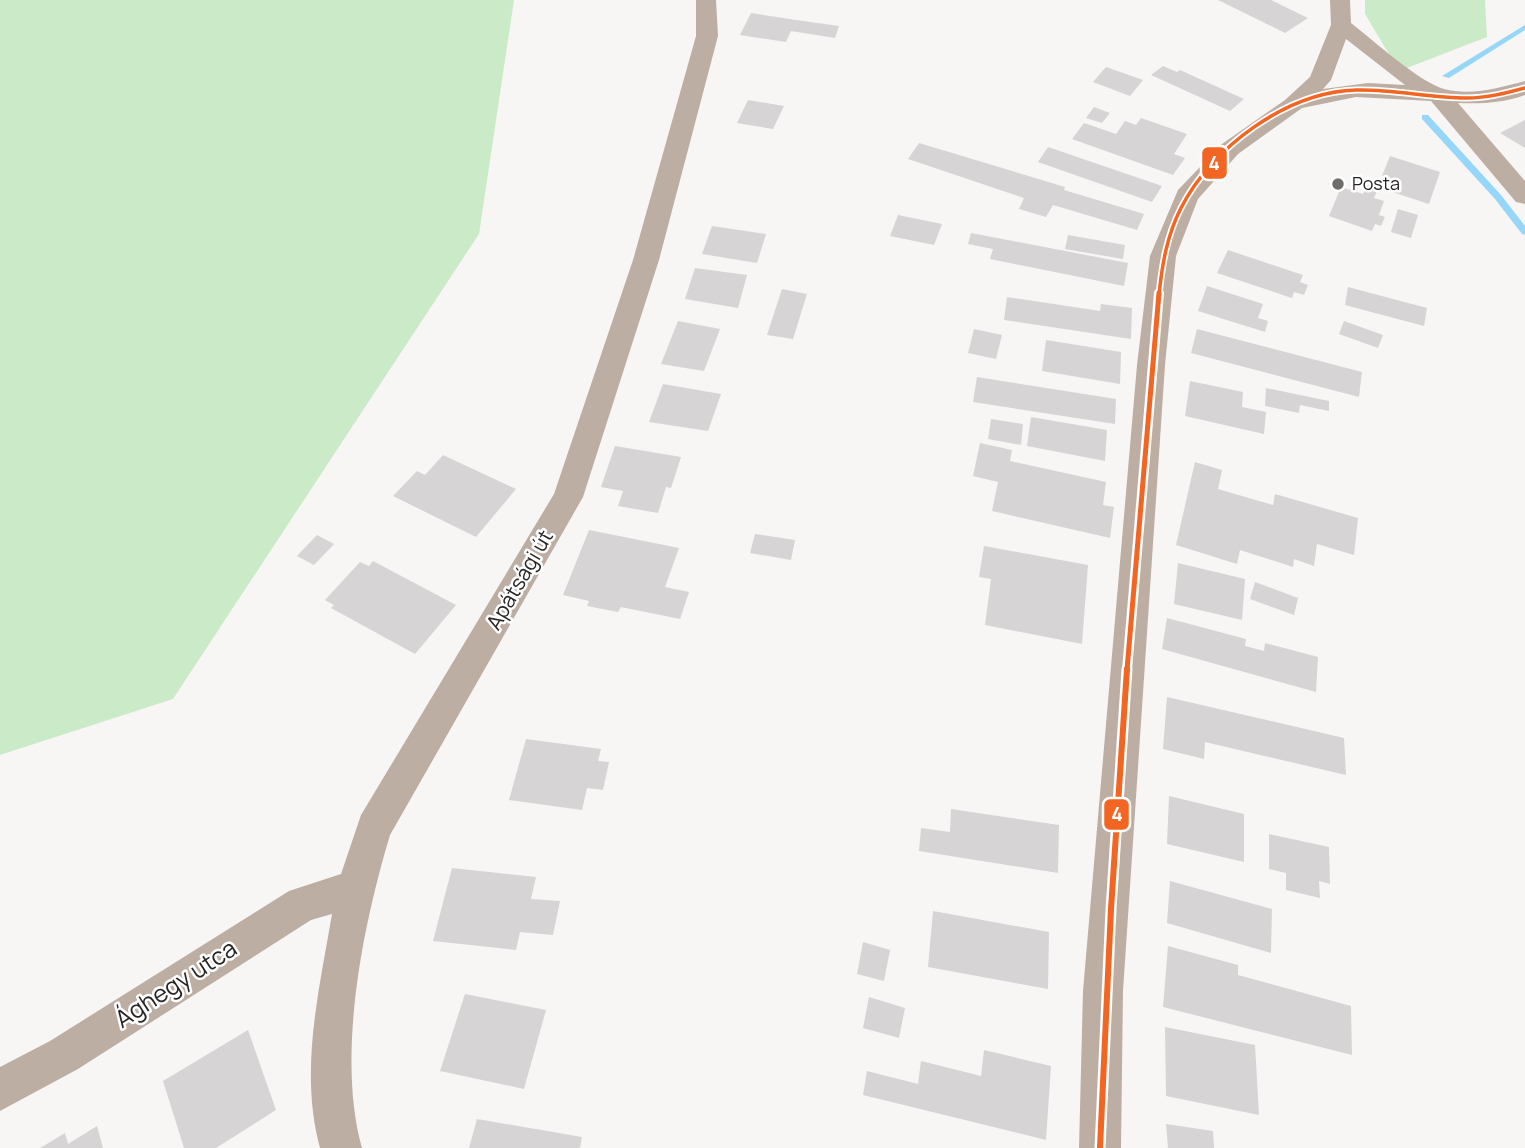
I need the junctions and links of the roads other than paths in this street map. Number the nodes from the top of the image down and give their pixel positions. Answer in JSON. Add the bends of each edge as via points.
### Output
{"nodes":[{"id":1,"x":706,"y":0,"type":"edge"},
{"id":2,"x":1340,"y":0,"type":"edge"},
{"id":3,"x":1341,"y":25,"type":"junction"},
{"id":4,"x":1525,"y":88,"type":"edge"},
{"id":5,"x":1439,"y":96,"type":"junction"},
{"id":6,"x":1293,"y":105,"type":"junction"},
{"id":7,"x":1525,"y":196,"type":"edge"},
{"id":8,"x":355,"y":889,"type":"junction"},
{"id":9,"x":0,"y":1090,"type":"edge"},
{"id":10,"x":341,"y":1148,"type":"edge"},
{"id":11,"x":1100,"y":1148,"type":"edge"}],
"edges":[{"from":1,"to":8,"type":"street","name":"Apátsági út","via":[[707,36],[650,247],[568,497],[374,828]]},
{"from":2,"to":3,"type":"street"},
{"from":3,"to":5,"type":"street"},
{"from":3,"to":6,"type":"street","via":[[1320,80]]},
{"from":4,"to":5,"type":"street","via":[[1502,97]]},
{"from":5,"to":6,"type":"street","via":[[1390,89],[1339,90]]},
{"from":5,"to":7,"type":"street"},
{"from":6,"to":11,"type":"street","via":[[1230,149],[1187,196],[1163,256],[1103,991]]},
{"from":8,"to":9,"type":"street","name":"Ághegy utca","via":[[302,904],[64,1055]]},
{"from":8,"to":10,"type":"street","name":"Apátsági út","via":[[330,1042]]}]}
